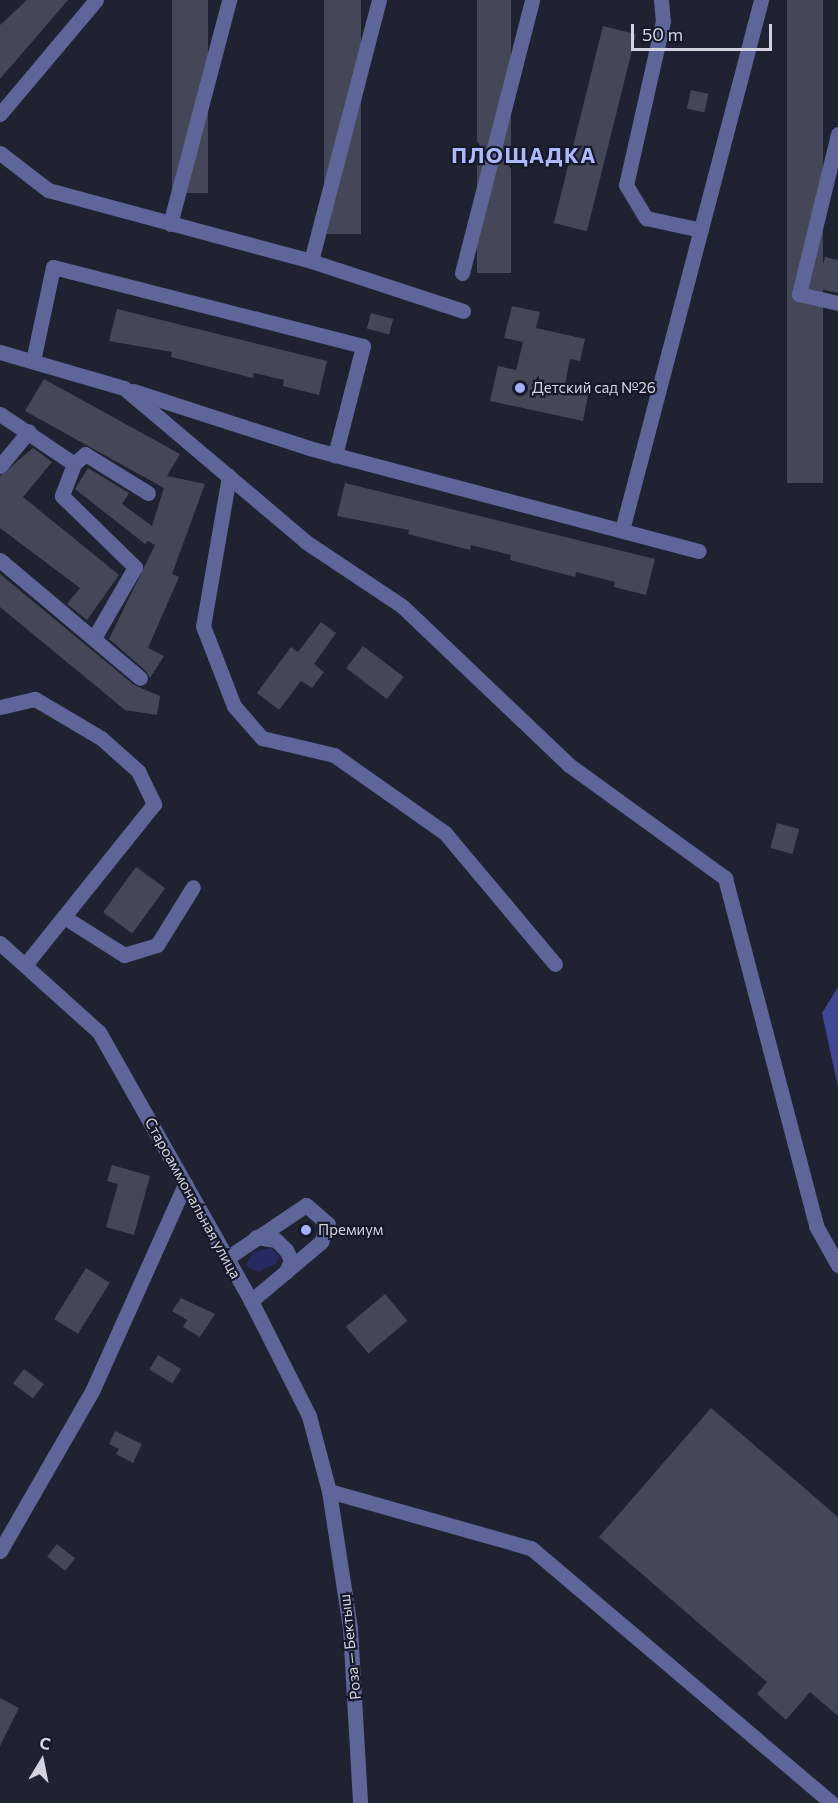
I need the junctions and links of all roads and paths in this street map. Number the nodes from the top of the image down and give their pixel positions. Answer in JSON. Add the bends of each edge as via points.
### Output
{"nodes":[{"id":1,"x":96,"y":0,"type":"edge"},
{"id":2,"x":229,"y":0,"type":"edge"},
{"id":3,"x":379,"y":0,"type":"edge"},
{"id":4,"x":532,"y":0,"type":"edge"},
{"id":5,"x":661,"y":0,"type":"edge"},
{"id":6,"x":761,"y":0,"type":"edge"},
{"id":7,"x":0,"y":114,"type":"edge"},
{"id":8,"x":838,"y":134,"type":"edge"},
{"id":9,"x":0,"y":153,"type":"edge"},
{"id":10,"x":171,"y":224,"type":"junction"},
{"id":11,"x":701,"y":230,"type":"junction"},
{"id":12,"x":311,"y":261,"type":"junction"},
{"id":13,"x":462,"y":273,"type":"dead end"},
{"id":14,"x":838,"y":303,"type":"edge"},
{"id":15,"x":464,"y":311,"type":"dead end"},
{"id":16,"x":0,"y":352,"type":"edge"},
{"id":17,"x":33,"y":361,"type":"junction"},
{"id":18,"x":124,"y":388,"type":"junction"},
{"id":19,"x":0,"y":414,"type":"edge"},
{"id":20,"x":29,"y":431,"type":"junction"},
{"id":21,"x":335,"y":455,"type":"junction"},
{"id":22,"x":74,"y":464,"type":"junction"},
{"id":23,"x":0,"y":466,"type":"edge"},
{"id":24,"x":229,"y":476,"type":"junction"},
{"id":25,"x":148,"y":493,"type":"dead end"},
{"id":26,"x":622,"y":530,"type":"junction"},
{"id":27,"x":699,"y":551,"type":"dead end"},
{"id":28,"x":0,"y":560,"type":"edge"},
{"id":29,"x":94,"y":638,"type":"junction"},
{"id":30,"x":140,"y":678,"type":"dead end"},
{"id":31,"x":0,"y":707,"type":"edge"},
{"id":32,"x":193,"y":887,"type":"dead end"},
{"id":33,"x":64,"y":916,"type":"junction"},
{"id":34,"x":0,"y":943,"type":"edge"},
{"id":35,"x":555,"y":964,"type":"dead end"},
{"id":36,"x":25,"y":965,"type":"junction"},
{"id":37,"x":185,"y":1184,"type":"junction"},
{"id":38,"x":256,"y":1237,"type":"junction"},
{"id":39,"x":227,"y":1258,"type":"junction"},
{"id":40,"x":838,"y":1265,"type":"edge"},
{"id":41,"x":286,"y":1272,"type":"junction"},
{"id":42,"x":251,"y":1301,"type":"junction"},
{"id":43,"x":328,"y":1491,"type":"junction"},
{"id":44,"x":0,"y":1551,"type":"edge"},
{"id":45,"x":360,"y":1803,"type":"edge"},
{"id":46,"x":832,"y":1803,"type":"edge"}],
"edges":[{"from":1,"to":7,"type":"street"},
{"from":2,"to":10,"type":"street"},
{"from":3,"to":12,"type":"street"},
{"from":4,"to":13,"type":"street"},
{"from":5,"to":11,"type":"street","via":[[661,31],[626,185],[646,218]]},
{"from":6,"to":11,"type":"street"},
{"from":8,"to":14,"type":"street","via":[[799,294]]},
{"from":9,"to":10,"type":"street","via":[[48,190]]},
{"from":10,"to":12,"type":"street"},
{"from":11,"to":26,"type":"street"},
{"from":12,"to":15,"type":"street"},
{"from":16,"to":17,"type":"street"},
{"from":17,"to":18,"type":"street"},
{"from":17,"to":21,"type":"street","via":[[53,267],[363,346]]},
{"from":18,"to":21,"type":"street"},
{"from":18,"to":24,"type":"street"},
{"from":19,"to":20,"type":"street"},
{"from":20,"to":22,"type":"street"},
{"from":20,"to":23,"type":"street"},
{"from":21,"to":26,"type":"street"},
{"from":22,"to":25,"type":"street","via":[[85,454]]},
{"from":22,"to":29,"type":"street","via":[[62,496],[135,567]]},
{"from":24,"to":35,"type":"street","via":[[203,626],[234,706],[262,738],[334,755],[445,833]]},
{"from":24,"to":40,"type":"street","via":[[306,542],[402,606],[569,765],[725,878],[816,1226]]},
{"from":26,"to":27,"type":"street"},
{"from":28,"to":29,"type":"street"},
{"from":29,"to":30,"type":"street"},
{"from":31,"to":33,"type":"street","via":[[35,699],[101,738],[138,771],[154,804]]},
{"from":32,"to":33,"type":"street","via":[[157,945],[124,955]]},
{"from":33,"to":36,"type":"street"},
{"from":34,"to":36,"type":"street","name":"Староаммональная улица"},
{"from":36,"to":37,"type":"street","name":"Староаммональная улица","via":[[99,1032]]},
{"from":37,"to":39,"type":"street","name":"Староаммональная улица"},
{"from":37,"to":44,"type":"street","via":[[93,1389]]},
{"from":38,"to":39,"type":"street"},
{"from":38,"to":41,"type":"street","via":[[276,1240],[286,1250],[291,1260]]},
{"from":38,"to":41,"type":"street","via":[[306,1205],[321,1215],[328,1224],[321,1242]]},
{"from":39,"to":42,"type":"street","name":"Староаммональная улица"},
{"from":41,"to":42,"type":"street"},
{"from":42,"to":43,"type":"street","name":"Староаммональная улица","via":[[309,1416]]},
{"from":43,"to":45,"type":"street","name":"Роза — Бектыш","via":[[350,1628]]},
{"from":43,"to":46,"type":"street","via":[[531,1548]]}]}
